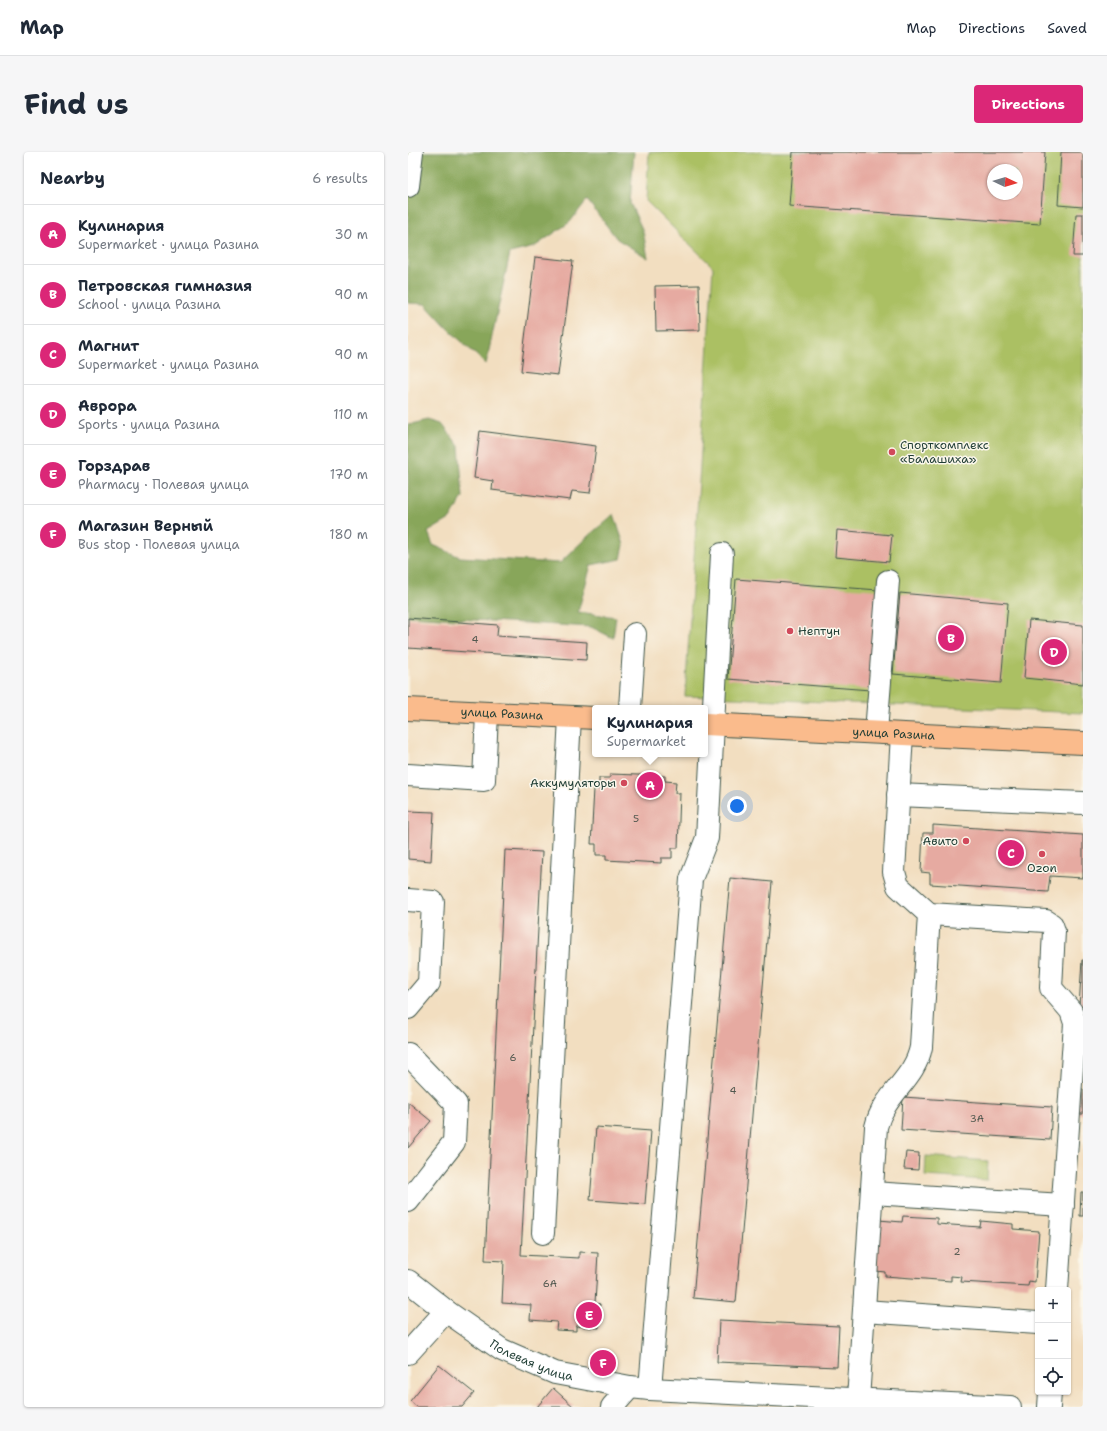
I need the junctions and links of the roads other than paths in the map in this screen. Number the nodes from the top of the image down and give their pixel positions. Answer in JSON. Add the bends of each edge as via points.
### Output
{"nodes":[{"id":1,"x":412,"y":152,"type":"edge"},
{"id":2,"x":408,"y":186,"type":"edge"},
{"id":3,"x":722,"y":554,"type":"dead end"},
{"id":4,"x":888,"y":581,"type":"dead end"},
{"id":5,"x":635,"y":634,"type":"dead end"},
{"id":6,"x":630,"y":705,"type":"edge"},
{"id":7,"x":408,"y":708,"type":"edge"},
{"id":8,"x":487,"y":713,"type":"junction"},
{"id":9,"x":570,"y":717,"type":"junction"},
{"id":10,"x":592,"y":718,"type":"edge"},
{"id":11,"x":708,"y":724,"type":"edge"},
{"id":12,"x":876,"y":732,"type":"junction"},
{"id":13,"x":902,"y":734,"type":"junction"},
{"id":14,"x":1083,"y":743,"type":"edge"},
{"id":15,"x":708,"y":757,"type":"edge"},
{"id":16,"x":408,"y":775,"type":"edge"},
{"id":17,"x":898,"y":795,"type":"junction"},
{"id":18,"x":1083,"y":803,"type":"edge"},
{"id":19,"x":408,"y":900,"type":"edge"},
{"id":20,"x":928,"y":914,"type":"junction"},
{"id":21,"x":408,"y":1008,"type":"edge"},
{"id":22,"x":408,"y":1054,"type":"edge"},
{"id":23,"x":872,"y":1192,"type":"junction"},
{"id":24,"x":408,"y":1201,"type":"edge"},
{"id":25,"x":1063,"y":1205,"type":"junction"},
{"id":26,"x":544,"y":1233,"type":"dead end"},
{"id":27,"x":408,"y":1281,"type":"edge"},
{"id":28,"x":1057,"y":1287,"type":"edge"},
{"id":29,"x":446,"y":1311,"type":"junction"},
{"id":30,"x":864,"y":1311,"type":"junction"},
{"id":31,"x":1035,"y":1323,"type":"edge"},
{"id":32,"x":408,"y":1353,"type":"edge"},
{"id":33,"x":640,"y":1388,"type":"junction"},
{"id":34,"x":1050,"y":1395,"type":"edge"},
{"id":35,"x":858,"y":1400,"type":"junction"},
{"id":36,"x":762,"y":1401,"type":"edge"},
{"id":37,"x":612,"y":1407,"type":"edge"},
{"id":38,"x":1010,"y":1407,"type":"edge"},
{"id":39,"x":1049,"y":1407,"type":"edge"}],
"edges":[{"from":1,"to":2,"type":"street"},
{"from":3,"to":11,"type":"street"},
{"from":4,"to":12,"type":"street"},
{"from":5,"to":6,"type":"street"},
{"from":7,"to":8,"type":"main road","name":"улица Разина"},
{"from":8,"to":9,"type":"main road","name":"улица Разина"},
{"from":8,"to":16,"type":"street","via":[[484,780]]},
{"from":9,"to":10,"type":"main road","name":"улица Разина"},
{"from":9,"to":26,"type":"street"},
{"from":11,"to":12,"type":"main road","name":"улица Разина"},
{"from":12,"to":13,"type":"main road","name":"улица Разина"},
{"from":13,"to":14,"type":"main road","name":"улица Разина"},
{"from":13,"to":17,"type":"street"},
{"from":15,"to":33,"type":"street","via":[[707,838],[691,879]]},
{"from":17,"to":18,"type":"street"},
{"from":17,"to":20,"type":"street","via":[[894,879],[898,886]]},
{"from":19,"to":21,"type":"street","via":[[433,902],[429,983]]},
{"from":20,"to":23,"type":"street","via":[[919,1058],[879,1116]]},
{"from":20,"to":25,"type":"street","via":[[1046,921],[1052,925],[1054,932],[1051,988],[1071,1011],[1075,1023]]},
{"from":22,"to":24,"type":"street","via":[[456,1104],[454,1142]]},
{"from":23,"to":25,"type":"street"},
{"from":23,"to":30,"type":"street"},
{"from":25,"to":28,"type":"street"},
{"from":27,"to":29,"type":"street","name":"Полевая улица"},
{"from":29,"to":32,"type":"street"},
{"from":29,"to":33,"type":"street","name":"Полевая улица","via":[[502,1350],[555,1373]]},
{"from":30,"to":31,"type":"street"},
{"from":30,"to":35,"type":"street"},
{"from":33,"to":36,"type":"street","name":"Полевая улица"},
{"from":33,"to":37,"type":"street"},
{"from":34,"to":39,"type":"street"},
{"from":35,"to":36,"type":"street","name":"Полевая улица"},
{"from":35,"to":38,"type":"street","name":"Полевая улица"}]}
